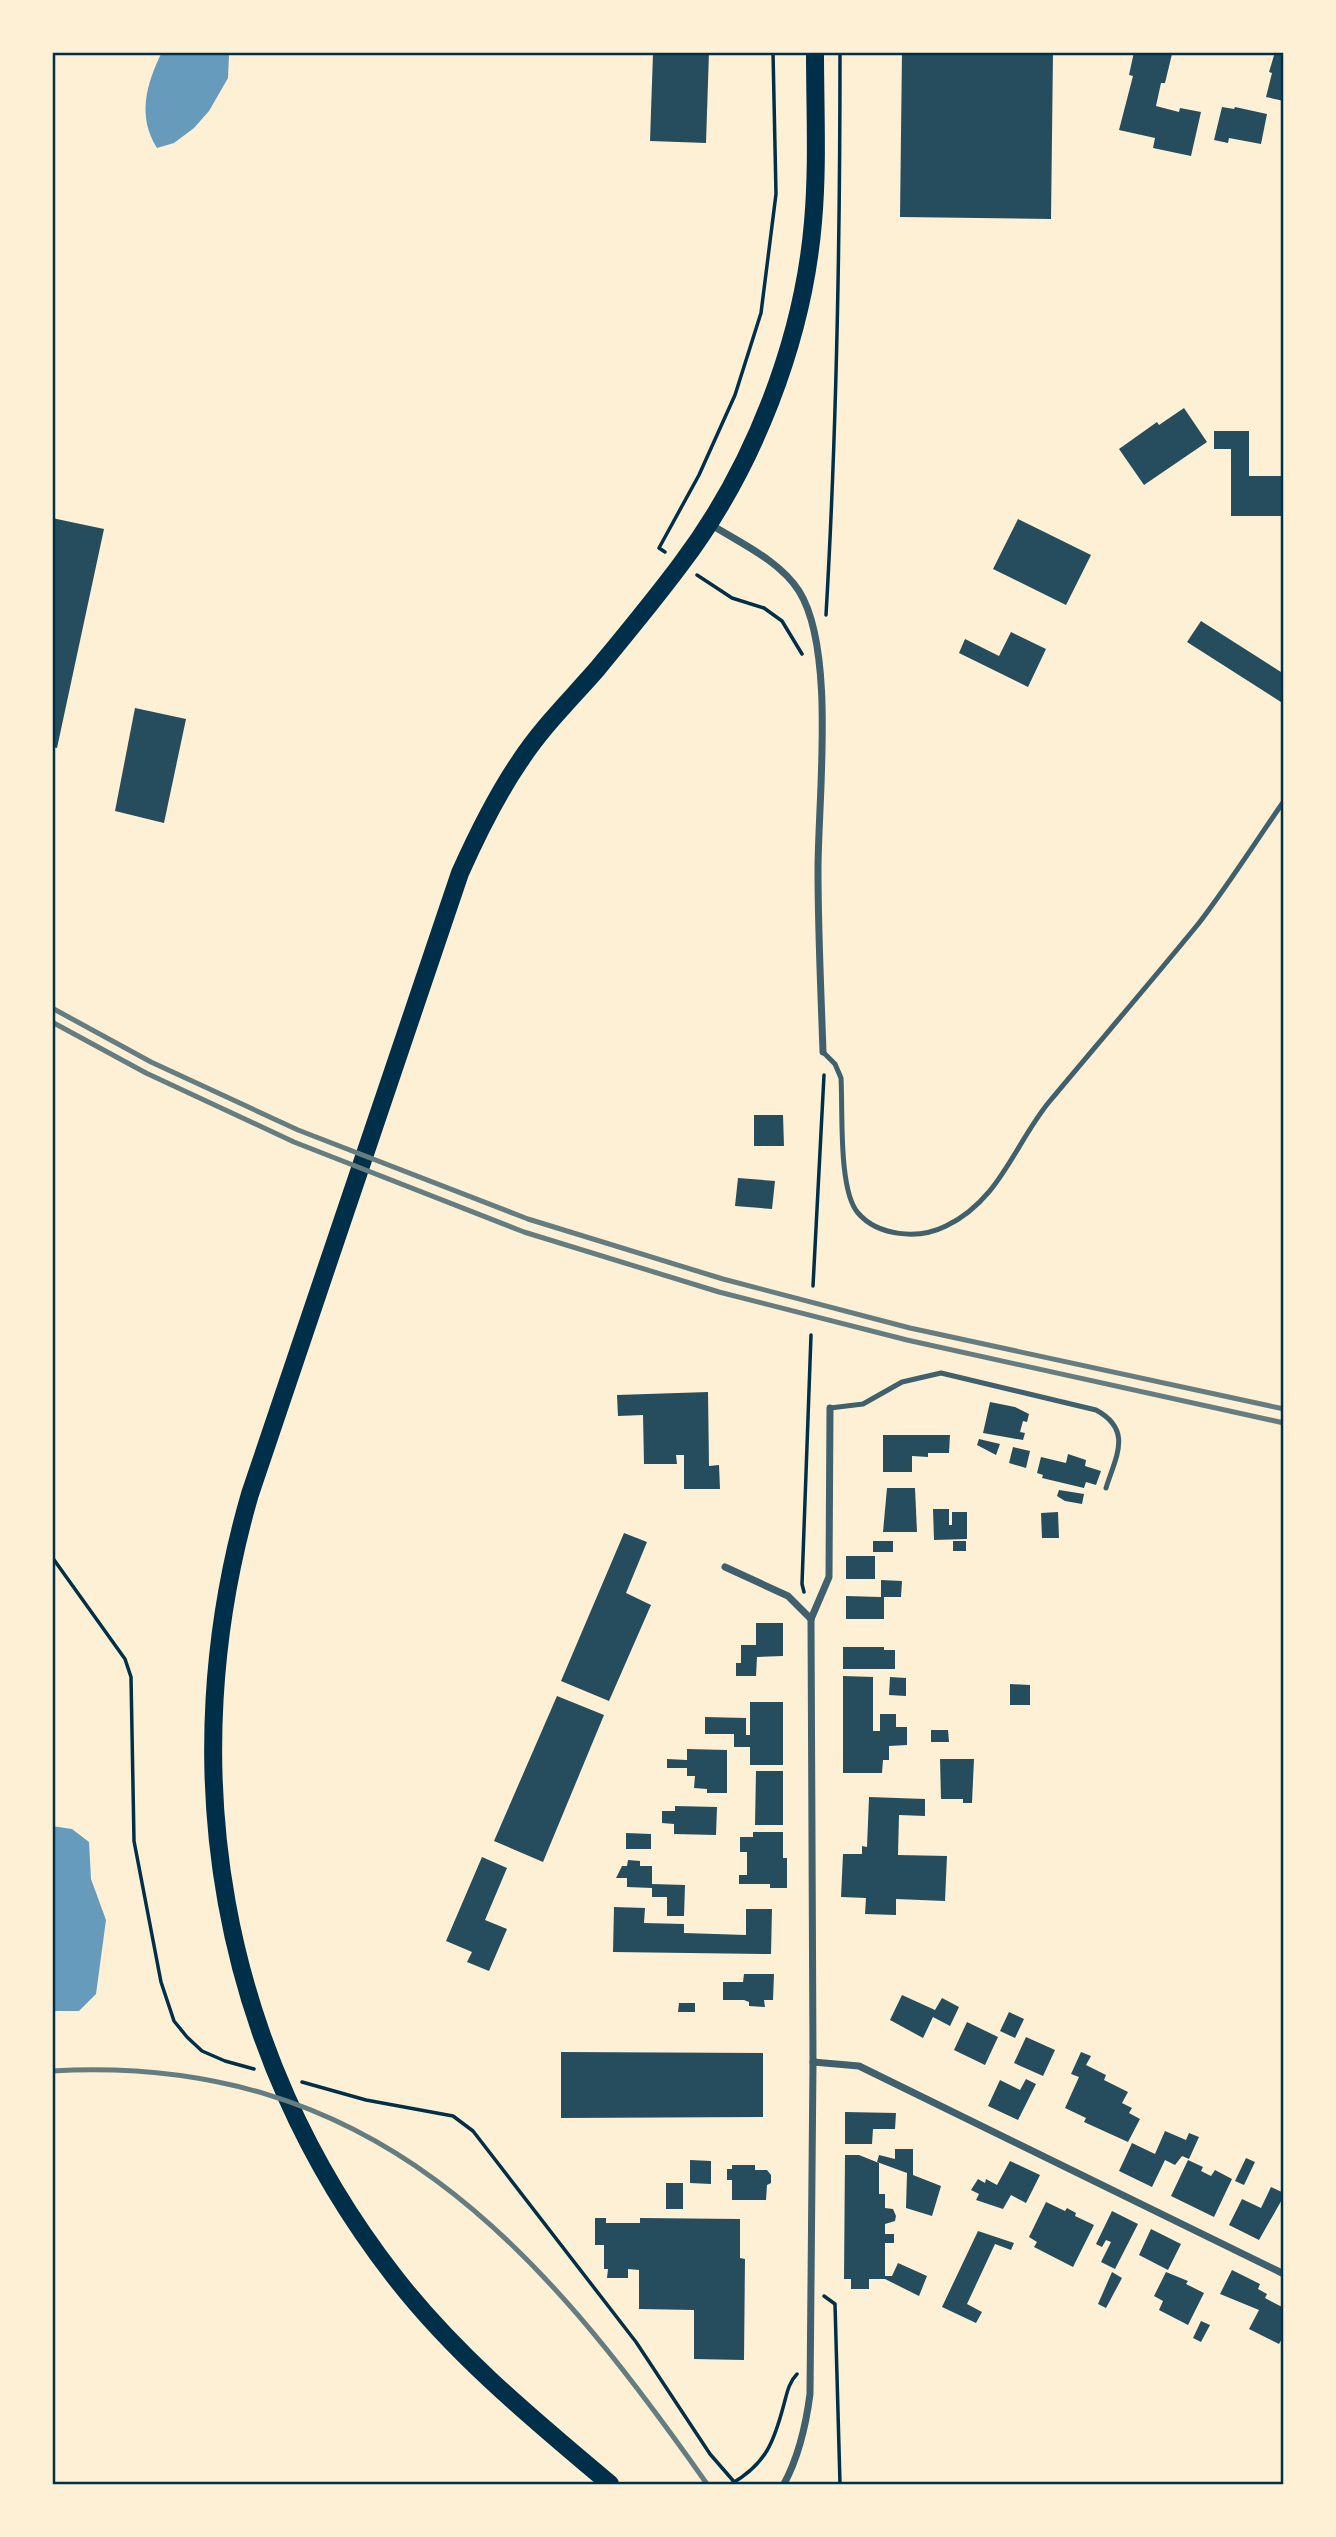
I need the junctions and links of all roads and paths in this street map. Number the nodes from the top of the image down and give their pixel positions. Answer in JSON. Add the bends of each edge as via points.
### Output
{"nodes":[{"id":1,"x":773,"y":52,"type":"edge"},
{"id":2,"x":815,"y":52,"type":"edge"},
{"id":3,"x":841,"y":52,"type":"edge"},
{"id":4,"x":776,"y":194,"type":"dead end"},
{"id":5,"x":709,"y":523,"type":"junction"},
{"id":6,"x":826,"y":617,"type":"dead end"},
{"id":7,"x":1283,"y":801,"type":"edge"},
{"id":8,"x":823,"y":1052,"type":"junction"},
{"id":9,"x":813,"y":1286,"type":"dead end"},
{"id":10,"x":811,"y":1335,"type":"dead end"},
{"id":11,"x":830,"y":1408,"type":"joint"},
{"id":12,"x":1106,"y":1488,"type":"dead end"},
{"id":13,"x":52,"y":1557,"type":"edge"},
{"id":14,"x":725,"y":1567,"type":"dead end"},
{"id":15,"x":811,"y":1619,"type":"junction"},
{"id":16,"x":813,"y":2062,"type":"junction"},
{"id":17,"x":250,"y":2068,"type":"dead end"},
{"id":18,"x":305,"y":2083,"type":"dead end"},
{"id":19,"x":1283,"y":2274,"type":"edge"},
{"id":20,"x":810,"y":2287,"type":"junction"},
{"id":21,"x":809,"y":2360,"type":"junction"},
{"id":22,"x":610,"y":2484,"type":"edge"},
{"id":23,"x":734,"y":2484,"type":"edge"},
{"id":24,"x":784,"y":2484,"type":"edge"},
{"id":25,"x":840,"y":2484,"type":"edge"}],
"edges":[{"from":1,"to":4,"type":"path"},
{"from":2,"to":5,"type":"main road","via":[[814,204],[806,274],[783,364],[757,434]]},
{"from":3,"to":6,"type":"path","via":[[840,276]]},
{"from":5,"to":8,"type":"street","via":[[776,566],[799,591],[814,625],[822,694],[818,871]]},
{"from":5,"to":22,"type":"main road","via":[[681,564],[520,760],[477,836],[448,905],[247,1505],[234,1550],[217,1653],[212,1756],[222,1887],[243,1977],[267,2051],[307,2142],[349,2214],[395,2278],[499,2388]]},
{"from":7,"to":8,"type":"lane","via":[[1201,920],[1047,1104],[995,1186],[946,1226],[926,1233],[897,1233],[877,1229],[857,1212],[845,1178],[841,1078]]},
{"from":8,"to":9,"type":"path"},
{"from":10,"to":15,"type":"path","via":[[802,1584]]},
{"from":11,"to":12,"type":"lane","via":[[863,1404],[902,1382],[941,1373],[1096,1410],[1113,1422],[1119,1433]]},
{"from":11,"to":15,"type":"street","via":[[829,1577]]},
{"from":13,"to":17,"type":"path","via":[[125,1659],[131,1677],[134,1841],[161,1983],[174,2021],[202,2050]]},
{"from":14,"to":15,"type":"street","via":[[788,1596]]},
{"from":15,"to":16,"type":"street"},
{"from":16,"to":19,"type":"street","via":[[859,2066]]},
{"from":16,"to":20,"type":"street"},
{"from":18,"to":23,"type":"path","via":[[453,2116],[473,2131],[636,2343]]},
{"from":20,"to":21,"type":"street"},
{"from":20,"to":25,"type":"path","via":[[835,2304]]},
{"from":21,"to":23,"type":"path","via":[[791,2381],[778,2428],[762,2462]]},
{"from":21,"to":24,"type":"street","via":[[807,2419]]}]}
